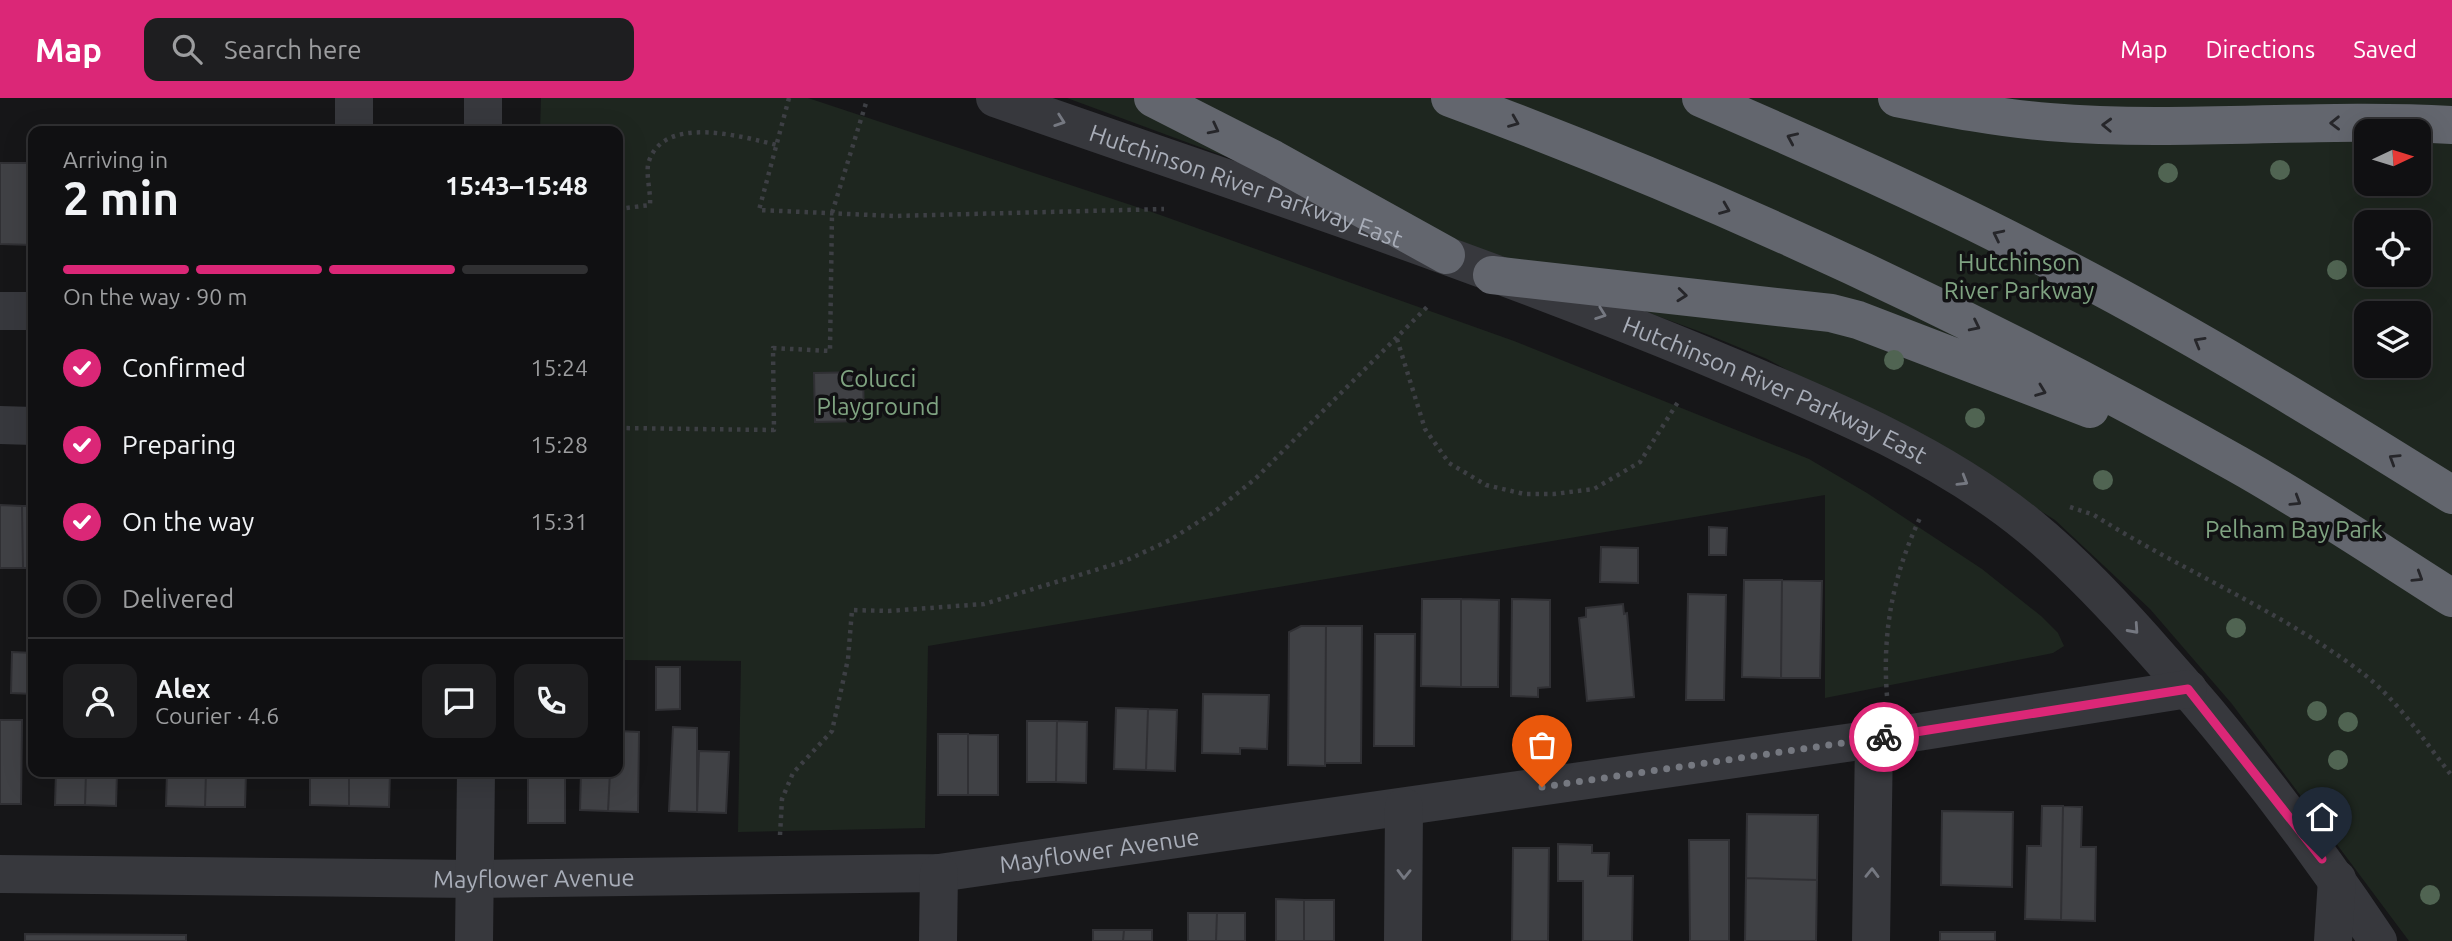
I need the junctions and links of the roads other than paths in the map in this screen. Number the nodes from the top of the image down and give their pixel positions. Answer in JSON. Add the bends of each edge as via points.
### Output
{"nodes":[{"id":1,"x":354,"y":98,"type":"edge"},
{"id":2,"x":483,"y":98,"type":"edge"},
{"id":3,"x":995,"y":98,"type":"edge"},
{"id":4,"x":1153,"y":98,"type":"edge"},
{"id":5,"x":1450,"y":98,"type":"edge"},
{"id":6,"x":1701,"y":98,"type":"edge"},
{"id":7,"x":1897,"y":98,"type":"edge"},
{"id":8,"x":2452,"y":125,"type":"edge"},
{"id":9,"x":354,"y":126,"type":"edge"},
{"id":10,"x":482,"y":126,"type":"edge"},
{"id":11,"x":1446,"y":255,"type":"junction"},
{"id":12,"x":1492,"y":275,"type":"junction"},
{"id":13,"x":0,"y":311,"type":"edge"},
{"id":14,"x":28,"y":311,"type":"edge"},
{"id":15,"x":0,"y":425,"type":"edge"},
{"id":16,"x":28,"y":426,"type":"edge"},
{"id":17,"x":2238,"y":464,"type":"junction"},
{"id":18,"x":2452,"y":495,"type":"edge"},
{"id":19,"x":2452,"y":598,"type":"edge"},
{"id":20,"x":2188,"y":689,"type":"junction"},
{"id":21,"x":1874,"y":739,"type":"junction"},
{"id":22,"x":476,"y":777,"type":"edge"},
{"id":23,"x":1405,"y":807,"type":"junction"},
{"id":24,"x":939,"y":873,"type":"junction"},
{"id":25,"x":0,"y":874,"type":"edge"},
{"id":26,"x":475,"y":879,"type":"junction"},
{"id":27,"x":2337,"y":879,"type":"junction"},
{"id":28,"x":474,"y":941,"type":"edge"},
{"id":29,"x":939,"y":941,"type":"edge"},
{"id":30,"x":1403,"y":941,"type":"edge"},
{"id":31,"x":1871,"y":941,"type":"edge"},
{"id":32,"x":2333,"y":941,"type":"edge"},
{"id":33,"x":2378,"y":941,"type":"edge"}],
"edges":[{"from":1,"to":9,"type":"street"},
{"from":2,"to":10,"type":"street"},
{"from":3,"to":11,"type":"street","name":"Hutchinson River Parkway East","one_way":true},
{"from":4,"to":11,"type":"highway","one_way":true},
{"from":5,"to":17,"type":"highway","one_way":true,"via":[[1754,221],[1852,266]]},
{"from":18,"to":6,"type":"highway","one_way":true,"via":[[2297,399],[2044,257]]},
{"from":8,"to":7,"type":"highway","one_way":true,"via":[[2048,122]]},
{"from":11,"to":12,"type":"street","name":"Hutchinson River Parkway East"},
{"from":12,"to":17,"type":"highway","one_way":true,"via":[[1806,308],[1849,318]]},
{"from":12,"to":20,"type":"street","name":"Hutchinson River Parkway East","one_way":true,"via":[[1627,323],[1841,415],[1958,477],[2026,523],[2113,606]]},
{"from":13,"to":14,"type":"street"},
{"from":15,"to":16,"type":"street"},
{"from":17,"to":19,"type":"highway","one_way":true},
{"from":20,"to":21,"type":"street","name":"Mayflower Avenue"},
{"from":20,"to":27,"type":"street","name":"Hutchinson River Parkway East"},
{"from":21,"to":23,"type":"street","name":"Mayflower Avenue"},
{"from":31,"to":21,"type":"street","one_way":true},
{"from":22,"to":26,"type":"street"},
{"from":23,"to":24,"type":"street","name":"Mayflower Avenue"},
{"from":23,"to":30,"type":"street","one_way":true},
{"from":24,"to":26,"type":"street","name":"Mayflower Avenue"},
{"from":24,"to":29,"type":"street"},
{"from":25,"to":26,"type":"street","name":"Mayflower Avenue"},
{"from":26,"to":28,"type":"street"},
{"from":27,"to":32,"type":"street"},
{"from":27,"to":33,"type":"street","name":"Hutchinson River Parkway East"}]}
